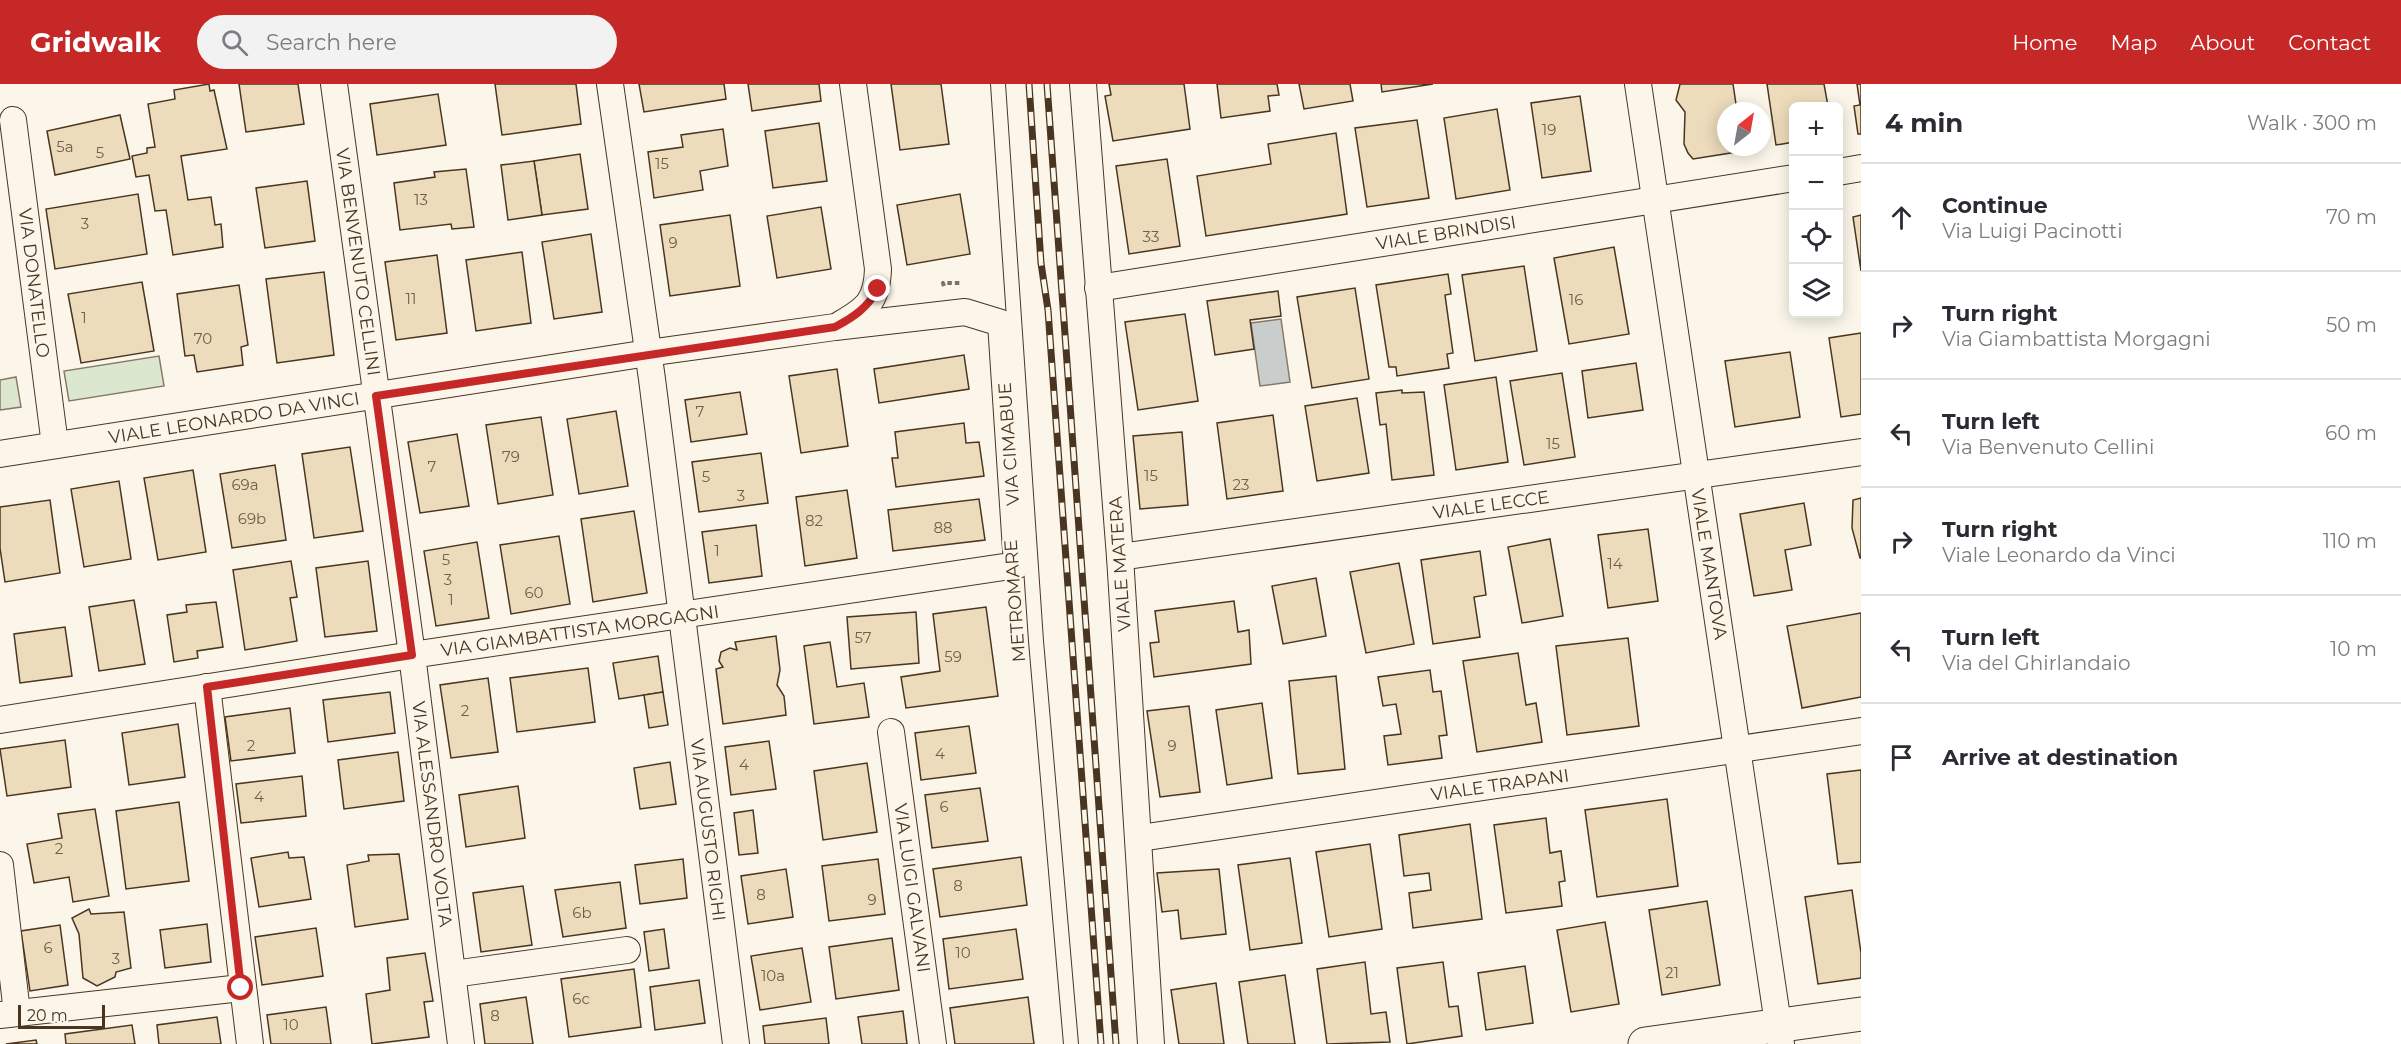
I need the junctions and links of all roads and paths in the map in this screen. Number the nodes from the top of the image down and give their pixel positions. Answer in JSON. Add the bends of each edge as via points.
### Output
{"nodes":[{"id":1,"x":334,"y":84,"type":"edge"},
{"id":2,"x":610,"y":84,"type":"edge"},
{"id":3,"x":853,"y":84,"type":"edge"},
{"id":4,"x":998,"y":84,"type":"edge"},
{"id":5,"x":1083,"y":84,"type":"edge"},
{"id":6,"x":1638,"y":84,"type":"edge"},
{"id":7,"x":13,"y":120,"type":"dead end"},
{"id":8,"x":1861,"y":168,"type":"edge"},
{"id":9,"x":1843,"y":171,"type":"edge"},
{"id":10,"x":1789,"y":179,"type":"edge"},
{"id":11,"x":1655,"y":199,"type":"junction"},
{"id":12,"x":1098,"y":288,"type":"junction"},
{"id":13,"x":1001,"y":323,"type":"joint"},
{"id":14,"x":835,"y":327,"type":"junction"},
{"id":15,"x":648,"y":353,"type":"junction"},
{"id":16,"x":376,"y":396,"type":"junction"},
{"id":17,"x":55,"y":445,"type":"junction"},
{"id":18,"x":1861,"y":452,"type":"edge"},
{"id":19,"x":0,"y":454,"type":"edge"},
{"id":20,"x":1696,"y":475,"type":"junction"},
{"id":21,"x":1120,"y":557,"type":"junction"},
{"id":22,"x":1017,"y":565,"type":"joint"},
{"id":23,"x":681,"y":617,"type":"junction"},
{"id":24,"x":412,"y":655,"type":"junction"},
{"id":25,"x":207,"y":687,"type":"junction"},
{"id":26,"x":0,"y":720,"type":"edge"},
{"id":27,"x":1861,"y":731,"type":"edge"},
{"id":28,"x":891,"y":732,"type":"dead end"},
{"id":29,"x":1737,"y":750,"type":"junction"},
{"id":30,"x":1140,"y":838,"type":"junction"},
{"id":31,"x":0,"y":865,"type":"edge"},
{"id":32,"x":627,"y":950,"type":"dead end"},
{"id":33,"x":453,"y":974,"type":"junction"},
{"id":34,"x":241,"y":988,"type":"junction"},
{"id":35,"x":8,"y":1014,"type":"edge"},
{"id":36,"x":1861,"y":1014,"type":"edge"},
{"id":37,"x":1780,"y":1035,"type":"edge"},
{"id":38,"x":250,"y":1044,"type":"edge"},
{"id":39,"x":461,"y":1044,"type":"edge"},
{"id":40,"x":735,"y":1044,"type":"edge"},
{"id":41,"x":933,"y":1044,"type":"edge"},
{"id":42,"x":1071,"y":1044,"type":"edge"},
{"id":43,"x":1151,"y":1044,"type":"edge"},
{"id":44,"x":1645,"y":1044,"type":"edge"}],
"edges":[{"from":1,"to":16,"type":"street","name":"VIA BENVENUTO CELLINI"},
{"from":2,"to":15,"type":"street","name":"VIA AUGUSTO RIGHI"},
{"from":3,"to":14,"type":"street","via":[[878,289],[870,304]]},
{"from":4,"to":42,"type":"lane","name":"METROMARE","via":[[1036,641]]},
{"from":5,"to":12,"type":"street","name":"VIALE MATERA"},
{"from":6,"to":11,"type":"street","name":"VIALE MANTOVA"},
{"from":7,"to":17,"type":"street","name":"VIA DONATELLO"},
{"from":8,"to":9,"type":"street"},
{"from":10,"to":11,"type":"street","name":"VIALE BRINDISI"},
{"from":11,"to":12,"type":"street","name":"VIALE BRINDISI"},
{"from":11,"to":20,"type":"street","name":"VIALE MANTOVA"},
{"from":12,"to":21,"type":"street","name":"VIALE MATERA"},
{"from":13,"to":14,"type":"street","name":"VIALE LEONARDO DA VINCI","via":[[965,312]]},
{"from":13,"to":22,"type":"street","name":"VIA CIMABUE"},
{"from":14,"to":15,"type":"street","name":"VIALE LEONARDO DA VINCI"},
{"from":15,"to":16,"type":"street","name":"VIALE LEONARDO DA VINCI"},
{"from":15,"to":23,"type":"street","name":"VIA AUGUSTO RIGHI"},
{"from":16,"to":17,"type":"street","name":"VIALE LEONARDO DA VINCI"},
{"from":16,"to":24,"type":"street","name":"VIA BENVENUTO CELLINI"},
{"from":17,"to":19,"type":"street","name":"VIALE LEONARDO DA VINCI"},
{"from":18,"to":20,"type":"street","name":"VIALE LECCE"},
{"from":20,"to":21,"type":"street","name":"VIALE LECCE"},
{"from":20,"to":29,"type":"street","name":"VIALE MANTOVA"},
{"from":21,"to":30,"type":"street","name":"VIALE MATERA"},
{"from":22,"to":23,"type":"street","name":"VIA GIAMBATTISTA MORGAGNI"},
{"from":23,"to":24,"type":"street","name":"VIA GIAMBATTISTA MORGAGNI"},
{"from":23,"to":40,"type":"street","name":"VIA AUGUSTO RIGHI"},
{"from":24,"to":25,"type":"street","name":"VIA GIAMBATTISTA MORGAGNI"},
{"from":24,"to":33,"type":"street","name":"VIA ALESSANDRO VOLTA"},
{"from":25,"to":26,"type":"street","name":"VIA GIAMBATTISTA MORGAGNI"},
{"from":25,"to":34,"type":"street"},
{"from":27,"to":29,"type":"street","name":"VIALE TRAPANI"},
{"from":28,"to":41,"type":"street","name":"VIA LUIGI GALVANI"},
{"from":29,"to":30,"type":"street","name":"VIALE TRAPANI"},
{"from":29,"to":37,"type":"street","name":"VIALE MANTOVA"},
{"from":30,"to":43,"type":"street","name":"VIALE MATERA"},
{"from":31,"to":35,"type":"street"},
{"from":32,"to":33,"type":"street"},
{"from":33,"to":39,"type":"street","name":"VIA ALESSANDRO VOLTA"},
{"from":34,"to":35,"type":"street"},
{"from":34,"to":38,"type":"street"},
{"from":36,"to":37,"type":"street"},
{"from":37,"to":44,"type":"street"}]}
